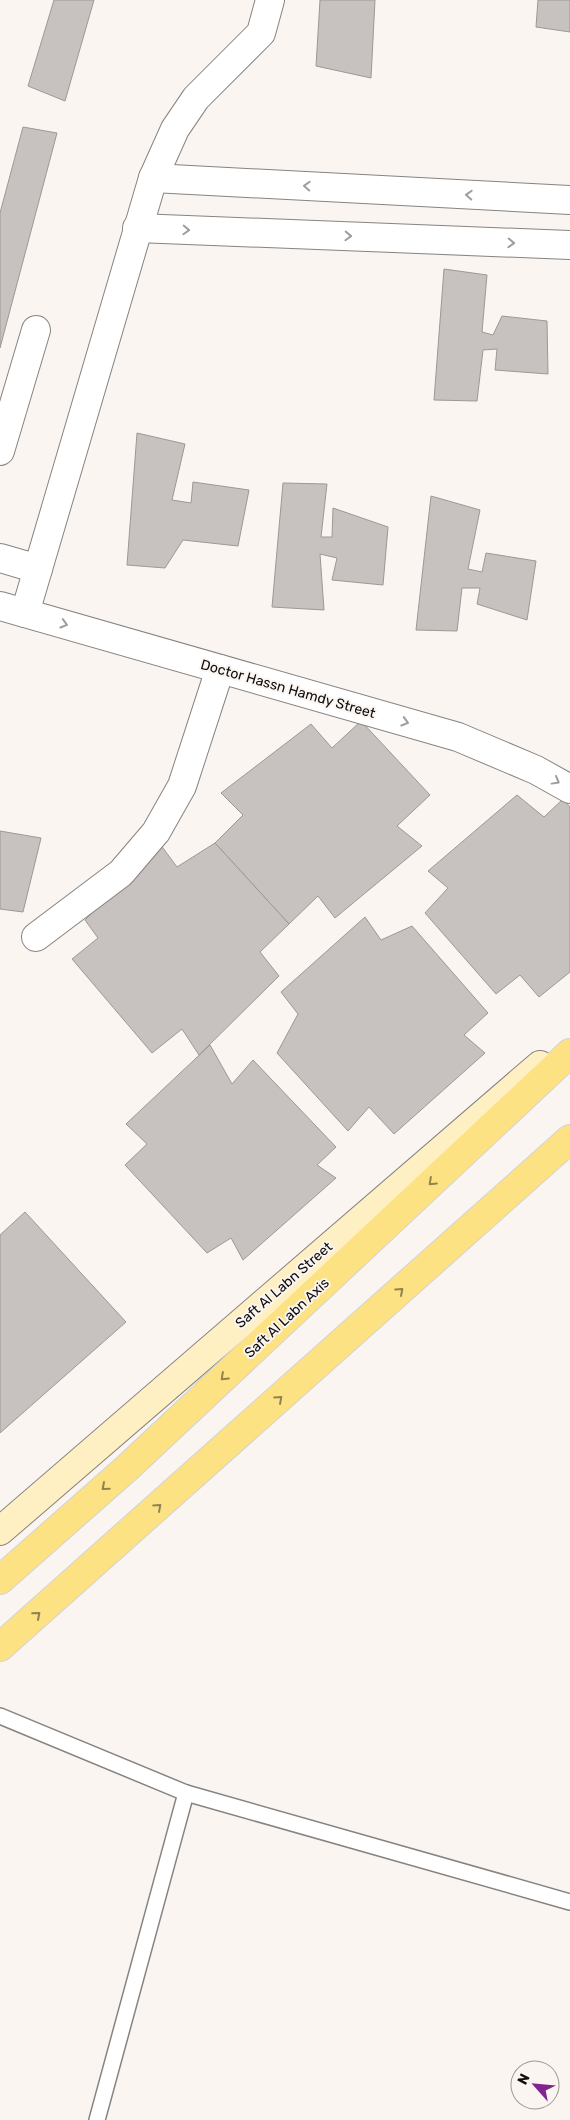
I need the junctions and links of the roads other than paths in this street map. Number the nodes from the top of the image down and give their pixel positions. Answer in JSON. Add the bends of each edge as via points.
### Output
{"nodes":[{"id":1,"x":270,"y":0,"type":"edge"},
{"id":2,"x":153,"y":178,"type":"junction"},
{"id":3,"x":570,"y":200,"type":"edge"},
{"id":4,"x":137,"y":228,"type":"junction"},
{"id":5,"x":570,"y":245,"type":"edge"},
{"id":6,"x":36,"y":330,"type":"dead end"},
{"id":7,"x":0,"y":452,"type":"edge"},
{"id":8,"x":0,"y":558,"type":"edge"},
{"id":9,"x":38,"y":569,"type":"junction"},
{"id":10,"x":13,"y":610,"type":"edge"},
{"id":11,"x":220,"y":669,"type":"junction"},
{"id":12,"x":570,"y":789,"type":"edge"},
{"id":13,"x":36,"y":937,"type":"dead end"},
{"id":14,"x":570,"y":1040,"type":"edge"},
{"id":15,"x":570,"y":1053,"type":"edge"},
{"id":16,"x":570,"y":1139,"type":"edge"},
{"id":17,"x":3,"y":1524,"type":"edge"},
{"id":18,"x":0,"y":1580,"type":"edge"},
{"id":19,"x":0,"y":1648,"type":"edge"},
{"id":20,"x":0,"y":1716,"type":"edge"},
{"id":21,"x":186,"y":1794,"type":"junction"},
{"id":22,"x":570,"y":1902,"type":"edge"},
{"id":23,"x":96,"y":2120,"type":"edge"}],
"edges":[{"from":1,"to":2,"type":"street","via":[[261,33],[196,98],[175,129]]},
{"from":3,"to":2,"type":"street","one_way":true},
{"from":2,"to":4,"type":"street"},
{"from":4,"to":5,"type":"street","one_way":true},
{"from":4,"to":9,"type":"street"},
{"from":6,"to":7,"type":"street"},
{"from":8,"to":9,"type":"street"},
{"from":9,"to":10,"type":"street"},
{"from":10,"to":11,"type":"street","name":"Doctor Hassn Hamdy Street","one_way":true},
{"from":11,"to":12,"type":"street","name":"Doctor Hassn Hamdy Street","one_way":true,"via":[[458,737],[536,770]]},
{"from":11,"to":13,"type":"street","via":[[182,786],[156,832],[121,874]]},
{"from":14,"to":17,"type":"street","name":"Saft Al Labn Street"},
{"from":15,"to":18,"type":"main road","name":"Saft Al Labn Axis","one_way":true,"via":[[127,1468]]},
{"from":19,"to":16,"type":"main road","one_way":true},
{"from":20,"to":21,"type":"lane"},
{"from":21,"to":22,"type":"lane"},
{"from":21,"to":23,"type":"lane"}]}
